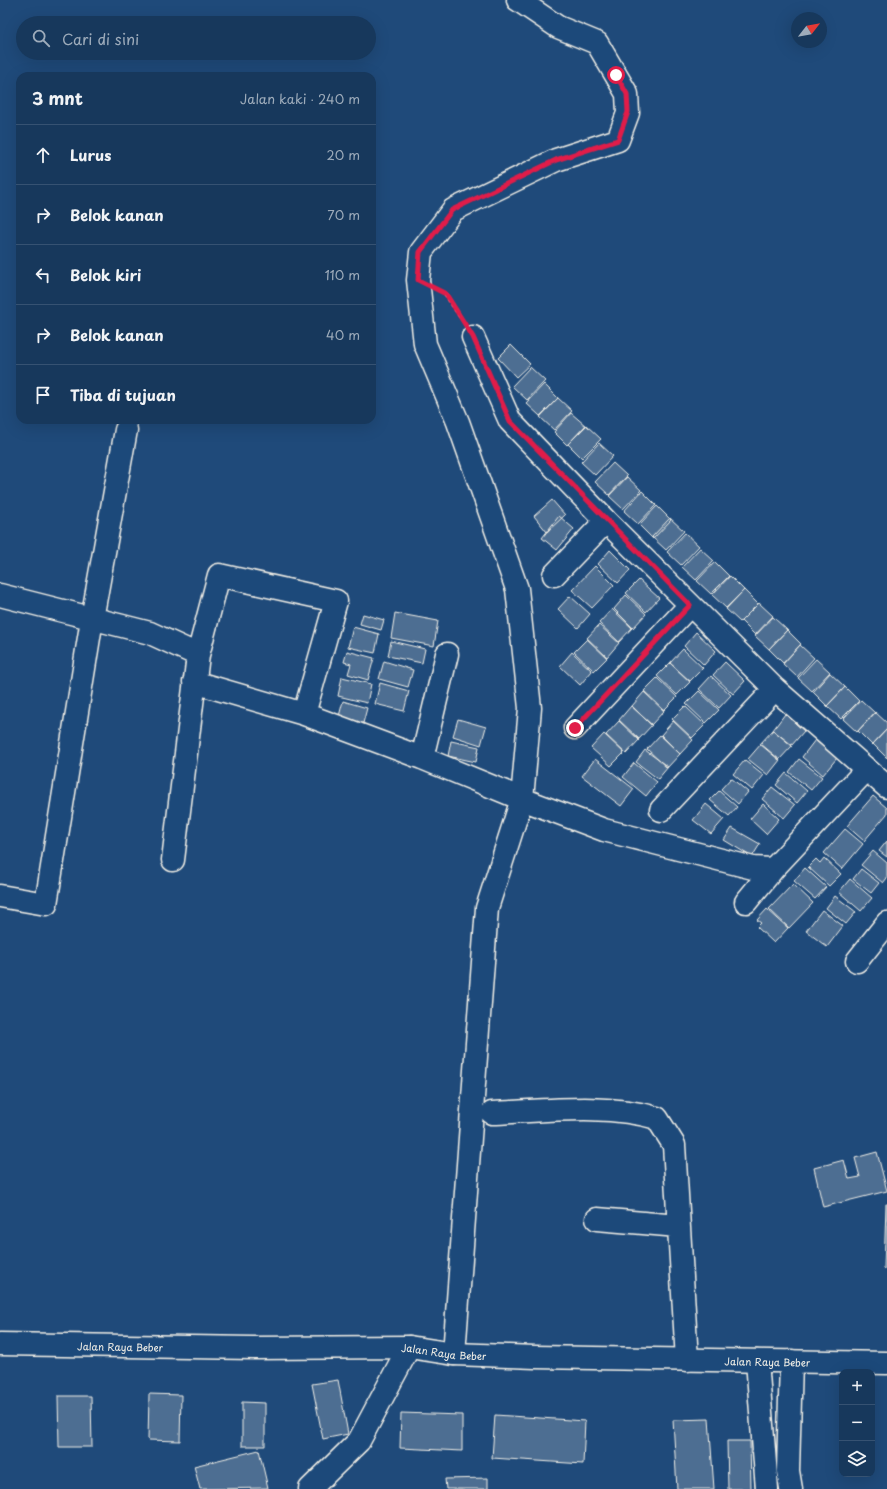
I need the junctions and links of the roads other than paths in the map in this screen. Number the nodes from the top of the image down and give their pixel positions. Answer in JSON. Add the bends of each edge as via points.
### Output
{"nodes":[{"id":1,"x":518,"y":0,"type":"edge"},
{"id":2,"x":473,"y":337,"type":"road end"},
{"id":3,"x":126,"y":430,"type":"dead end"},
{"id":4,"x":606,"y":521,"type":"junction"},
{"id":5,"x":554,"y":574,"type":"dead end"},
{"id":6,"x":0,"y":595,"type":"edge"},
{"id":7,"x":690,"y":605,"type":"junction"},
{"id":8,"x":92,"y":618,"type":"junction"},
{"id":9,"x":447,"y":654,"type":"dead end"},
{"id":10,"x":198,"y":655,"type":"junction"},
{"id":11,"x":194,"y":682,"type":"junction"},
{"id":12,"x":775,"y":689,"type":"junction"},
{"id":13,"x":304,"y":714,"type":"junction"},
{"id":14,"x":575,"y":728,"type":"dead end"},
{"id":15,"x":422,"y":758,"type":"junction"},
{"id":16,"x":866,"y":770,"type":"junction"},
{"id":17,"x":887,"y":787,"type":"edge"},
{"id":18,"x":522,"y":799,"type":"junction"},
{"id":19,"x":661,"y":810,"type":"dead end"},
{"id":20,"x":173,"y":860,"type":"dead end"},
{"id":21,"x":772,"y":869,"type":"junction"},
{"id":22,"x":0,"y":896,"type":"edge"},
{"id":23,"x":746,"y":902,"type":"dead end"},
{"id":24,"x":887,"y":923,"type":"edge"},
{"id":25,"x":857,"y":961,"type":"dead end"},
{"id":26,"x":492,"y":1113,"type":"dead end"},
{"id":27,"x":597,"y":1220,"type":"dead end"},
{"id":28,"x":678,"y":1226,"type":"junction"},
{"id":29,"x":0,"y":1344,"type":"edge"},
{"id":30,"x":409,"y":1347,"type":"junction"},
{"id":31,"x":454,"y":1354,"type":"junction"},
{"id":32,"x":687,"y":1360,"type":"junction"},
{"id":33,"x":756,"y":1361,"type":"junction"},
{"id":34,"x":791,"y":1361,"type":"junction"},
{"id":35,"x":887,"y":1363,"type":"edge"},
{"id":36,"x":310,"y":1489,"type":"edge"},
{"id":37,"x":767,"y":1489,"type":"edge"},
{"id":38,"x":791,"y":1489,"type":"edge"}],
"edges":[{"from":1,"to":18,"type":"main road","via":[[558,27],[597,43],[627,94],[628,112],[618,140],[556,160],[452,210],[420,252],[418,280],[425,344],[458,422],[517,589],[530,708]]},
{"from":2,"to":4,"type":"main road","via":[[510,421]]},
{"from":3,"to":8,"type":"main road"},
{"from":4,"to":5,"type":"main road"},
{"from":4,"to":7,"type":"main road"},
{"from":6,"to":8,"type":"main road"},
{"from":7,"to":12,"type":"main road"},
{"from":7,"to":14,"type":"main road"},
{"from":8,"to":10,"type":"main road","via":[[150,633]]},
{"from":8,"to":22,"type":"main road","via":[[46,904]]},
{"from":9,"to":15,"type":"main road"},
{"from":10,"to":11,"type":"main road"},
{"from":10,"to":13,"type":"main road","via":[[220,575],[336,601]]},
{"from":11,"to":13,"type":"main road"},
{"from":11,"to":20,"type":"main road"},
{"from":12,"to":16,"type":"main road"},
{"from":12,"to":19,"type":"main road"},
{"from":13,"to":15,"type":"main road"},
{"from":15,"to":18,"type":"main road"},
{"from":16,"to":17,"type":"main road"},
{"from":16,"to":21,"type":"main road"},
{"from":18,"to":21,"type":"main road","via":[[604,830],[753,868]]},
{"from":18,"to":31,"type":"main road","via":[[487,908]]},
{"from":21,"to":23,"type":"main road"},
{"from":24,"to":25,"type":"main road"},
{"from":26,"to":28,"type":"main road","via":[[608,1110],[636,1112],[657,1118],[674,1144]]},
{"from":27,"to":28,"type":"main road"},
{"from":28,"to":32,"type":"main road"},
{"from":29,"to":30,"type":"main road","name":"Jalan Raya Beber","via":[[254,1348]]},
{"from":30,"to":31,"type":"main road","name":"Jalan Raya Beber"},
{"from":30,"to":36,"type":"main road","via":[[359,1441]]},
{"from":31,"to":32,"type":"main road","name":"Jalan Raya Beber"},
{"from":32,"to":33,"type":"main road","name":"Jalan Raya Beber"},
{"from":33,"to":34,"type":"main road","name":"Jalan Raya Beber"},
{"from":33,"to":37,"type":"main road"},
{"from":34,"to":35,"type":"main road","name":"Jalan Raya Beber"},
{"from":34,"to":38,"type":"main road","via":[[788,1471]]}]}
